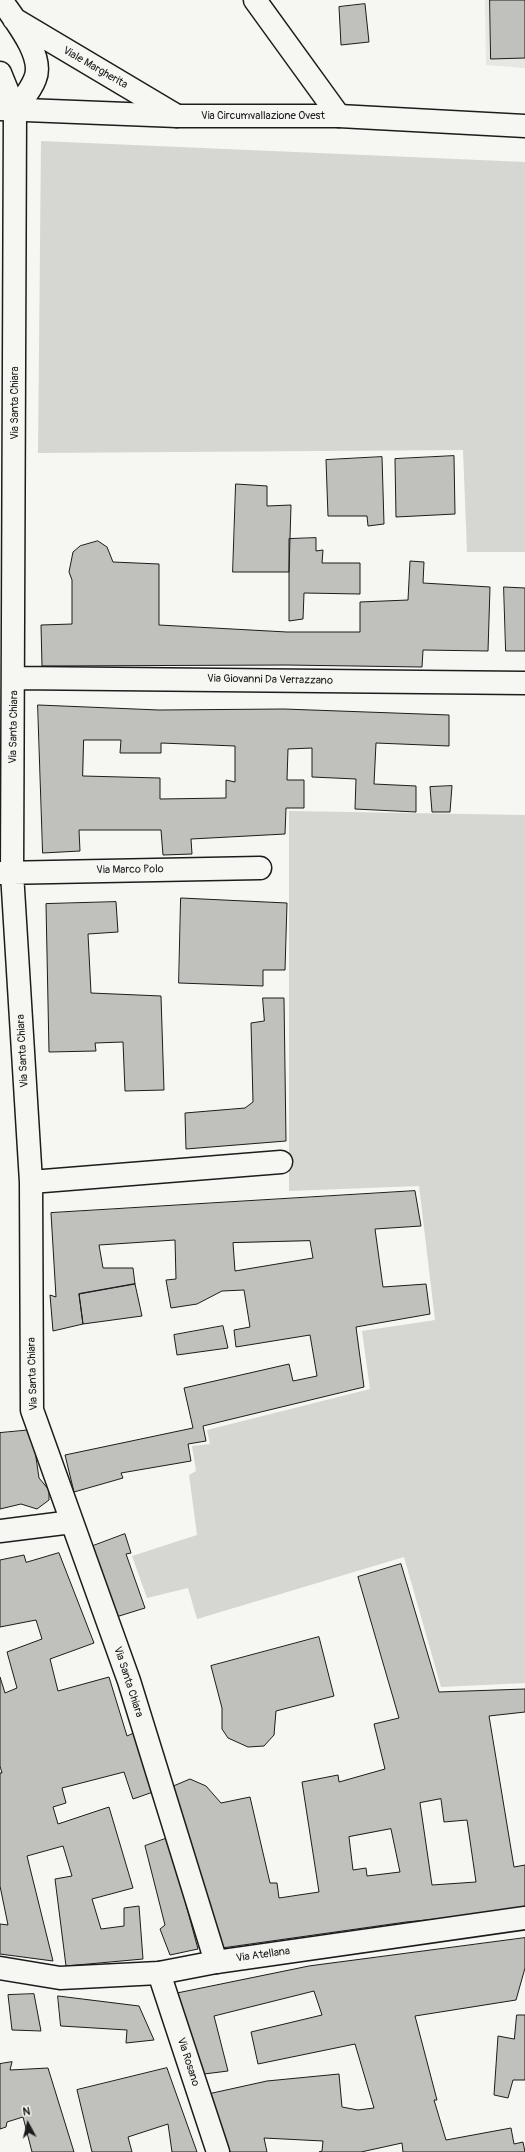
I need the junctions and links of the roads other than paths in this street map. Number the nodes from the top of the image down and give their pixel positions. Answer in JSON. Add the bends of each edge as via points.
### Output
{"nodes":[{"id":1,"x":1,"y":0,"type":"edge"},
{"id":2,"x":255,"y":0,"type":"edge"},
{"id":3,"x":14,"y":19,"type":"junction"},
{"id":4,"x":0,"y":73,"type":"edge"},
{"id":5,"x":8,"y":109,"type":"edge"},
{"id":6,"x":177,"y":116,"type":"junction"},
{"id":7,"x":340,"y":116,"type":"junction"},
{"id":8,"x":525,"y":126,"type":"edge"},
{"id":9,"x":14,"y":678,"type":"junction"},
{"id":10,"x":525,"y":683,"type":"edge"},
{"id":11,"x":260,"y":868,"type":"dead end"},
{"id":12,"x":6,"y":873,"type":"edge"},
{"id":13,"x":281,"y":1162,"type":"dead end"},
{"id":14,"x":31,"y":1182,"type":"junction"},
{"id":15,"x":72,"y":1522,"type":"junction"},
{"id":16,"x":0,"y":1531,"type":"edge"},
{"id":17,"x":525,"y":1918,"type":"edge"},
{"id":18,"x":216,"y":1962,"type":"junction"},
{"id":19,"x":0,"y":1968,"type":"edge"},
{"id":20,"x":159,"y":1973,"type":"junction"},
{"id":21,"x":218,"y":2152,"type":"edge"}],
"edges":[{"from":1,"to":3,"type":"street","name":"Viale Margherita"},
{"from":2,"to":7,"type":"street"},
{"from":3,"to":5,"type":"street","name":"Viale Margherita","via":[[33,50],[38,70],[35,79]]},
{"from":3,"to":6,"type":"street","name":"Viale Margherita"},
{"from":4,"to":5,"type":"street"},
{"from":5,"to":6,"type":"street","name":"Via Circumvallazione Ovest"},
{"from":5,"to":9,"type":"street","name":"Via Santa Chiara"},
{"from":6,"to":7,"type":"street","name":"Via Circumvallazione Ovest"},
{"from":7,"to":8,"type":"street","name":"Via Circumvallazione Ovest"},
{"from":9,"to":10,"type":"street","name":"Via Giovanni Da Verrazzano"},
{"from":9,"to":12,"type":"street","name":"Via Santa Chiara"},
{"from":11,"to":12,"type":"street","name":"Via Marco Polo"},
{"from":12,"to":14,"type":"street","name":"Via Santa Chiara"},
{"from":13,"to":14,"type":"street"},
{"from":14,"to":15,"type":"street","name":"Via Santa Chiara","via":[[32,1410]]},
{"from":15,"to":16,"type":"street"},
{"from":15,"to":18,"type":"street","name":"Via Santa Chiara","via":[[129,1681]]},
{"from":17,"to":18,"type":"street","name":"Via Atellana"},
{"from":18,"to":20,"type":"street","name":"Via Atellana"},
{"from":19,"to":20,"type":"street","name":"Via Atellana","via":[[60,1978]]},
{"from":20,"to":21,"type":"street","name":"Via Rosano"}]}
